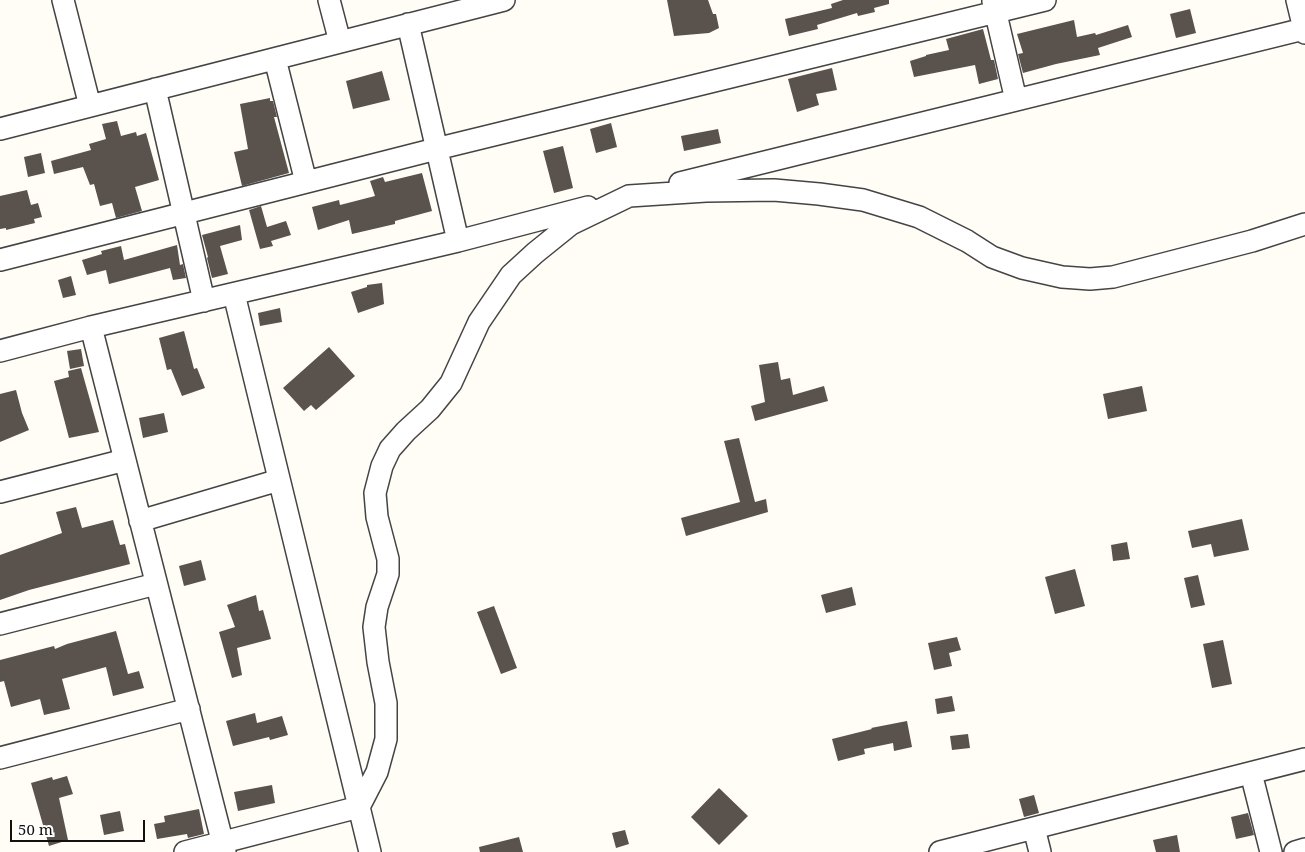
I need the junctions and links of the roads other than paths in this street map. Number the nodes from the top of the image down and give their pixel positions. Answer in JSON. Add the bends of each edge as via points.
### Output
{"nodes":[{"id":1,"x":63,"y":0,"type":"edge"},
{"id":2,"x":330,"y":0,"type":"edge"},
{"id":3,"x":504,"y":0,"type":"edge"},
{"id":4,"x":1045,"y":0,"type":"edge"},
{"id":5,"x":1297,"y":0,"type":"edge"},
{"id":6,"x":995,"y":6,"type":"edge"},
{"id":7,"x":408,"y":24,"type":"junction"},
{"id":8,"x":1304,"y":31,"type":"edge"},
{"id":9,"x":340,"y":42,"type":"junction"},
{"id":10,"x":275,"y":58,"type":"junction"},
{"id":11,"x":155,"y":89,"type":"junction"},
{"id":12,"x":1016,"y":100,"type":"junction"},
{"id":13,"x":90,"y":106,"type":"junction"},
{"id":14,"x":0,"y":129,"type":"edge"},
{"id":15,"x":436,"y":149,"type":"junction"},
{"id":16,"x":306,"y":182,"type":"junction"},
{"id":17,"x":628,"y":196,"type":"junction"},
{"id":18,"x":184,"y":213,"type":"junction"},
{"id":19,"x":1305,"y":224,"type":"edge"},
{"id":20,"x":458,"y":241,"type":"junction"},
{"id":21,"x":0,"y":260,"type":"edge"},
{"id":22,"x":234,"y":294,"type":"junction"},
{"id":23,"x":204,"y":301,"type":"junction"},
{"id":24,"x":91,"y":327,"type":"junction"},
{"id":25,"x":0,"y":351,"type":"edge"},
{"id":26,"x":125,"y":460,"type":"junction"},
{"id":27,"x":279,"y":480,"type":"junction"},
{"id":28,"x":0,"y":492,"type":"edge"},
{"id":29,"x":140,"y":521,"type":"junction"},
{"id":30,"x":156,"y":584,"type":"junction"},
{"id":31,"x":0,"y":624,"type":"edge"},
{"id":32,"x":188,"y":709,"type":"junction"},
{"id":33,"x":0,"y":758,"type":"edge"},
{"id":34,"x":1305,"y":759,"type":"edge"},
{"id":35,"x":1251,"y":773,"type":"junction"},
{"id":36,"x":359,"y":807,"type":"junction"},
{"id":37,"x":1034,"y":828,"type":"junction"},
{"id":38,"x":224,"y":847,"type":"edge"},
{"id":39,"x":1305,"y":849,"type":"edge"},
{"id":40,"x":185,"y":852,"type":"edge"},
{"id":41,"x":370,"y":852,"type":"edge"},
{"id":42,"x":940,"y":852,"type":"edge"},
{"id":43,"x":1040,"y":852,"type":"edge"},
{"id":44,"x":1270,"y":852,"type":"edge"},
{"id":45,"x":1295,"y":852,"type":"edge"}],
"edges":[{"from":1,"to":13,"type":"street"},
{"from":2,"to":9,"type":"street"},
{"from":3,"to":7,"type":"street"},
{"from":4,"to":6,"type":"street"},
{"from":5,"to":8,"type":"street"},
{"from":6,"to":12,"type":"street"},
{"from":6,"to":15,"type":"street"},
{"from":7,"to":9,"type":"street"},
{"from":7,"to":15,"type":"street"},
{"from":8,"to":12,"type":"street"},
{"from":9,"to":10,"type":"street"},
{"from":10,"to":11,"type":"street"},
{"from":10,"to":16,"type":"street"},
{"from":11,"to":13,"type":"street"},
{"from":11,"to":18,"type":"street"},
{"from":12,"to":17,"type":"street"},
{"from":13,"to":14,"type":"street"},
{"from":15,"to":16,"type":"street"},
{"from":15,"to":20,"type":"street"},
{"from":16,"to":18,"type":"street"},
{"from":17,"to":19,"type":"street","via":[[774,190],[863,200],[920,218],[1022,268],[1090,279],[1113,277],[1252,242]]},
{"from":17,"to":20,"type":"street"},
{"from":17,"to":36,"type":"street","via":[[571,224],[511,275],[479,322],[450,384],[390,449],[382,466],[375,493],[388,574],[374,627],[386,703],[386,738],[377,772]]},
{"from":18,"to":21,"type":"street"},
{"from":18,"to":23,"type":"street"},
{"from":20,"to":22,"type":"street"},
{"from":22,"to":23,"type":"street"},
{"from":22,"to":27,"type":"street"},
{"from":23,"to":24,"type":"street"},
{"from":24,"to":25,"type":"street"},
{"from":24,"to":26,"type":"street"},
{"from":26,"to":28,"type":"street"},
{"from":26,"to":29,"type":"street"},
{"from":27,"to":29,"type":"street"},
{"from":27,"to":36,"type":"street"},
{"from":29,"to":30,"type":"street"},
{"from":30,"to":31,"type":"street"},
{"from":30,"to":32,"type":"street"},
{"from":32,"to":33,"type":"street"},
{"from":32,"to":38,"type":"street"},
{"from":34,"to":35,"type":"street"},
{"from":35,"to":37,"type":"street"},
{"from":35,"to":44,"type":"street"},
{"from":36,"to":38,"type":"street"},
{"from":36,"to":41,"type":"street"},
{"from":37,"to":42,"type":"street"},
{"from":37,"to":43,"type":"street"},
{"from":38,"to":40,"type":"street"},
{"from":39,"to":45,"type":"street"}]}
